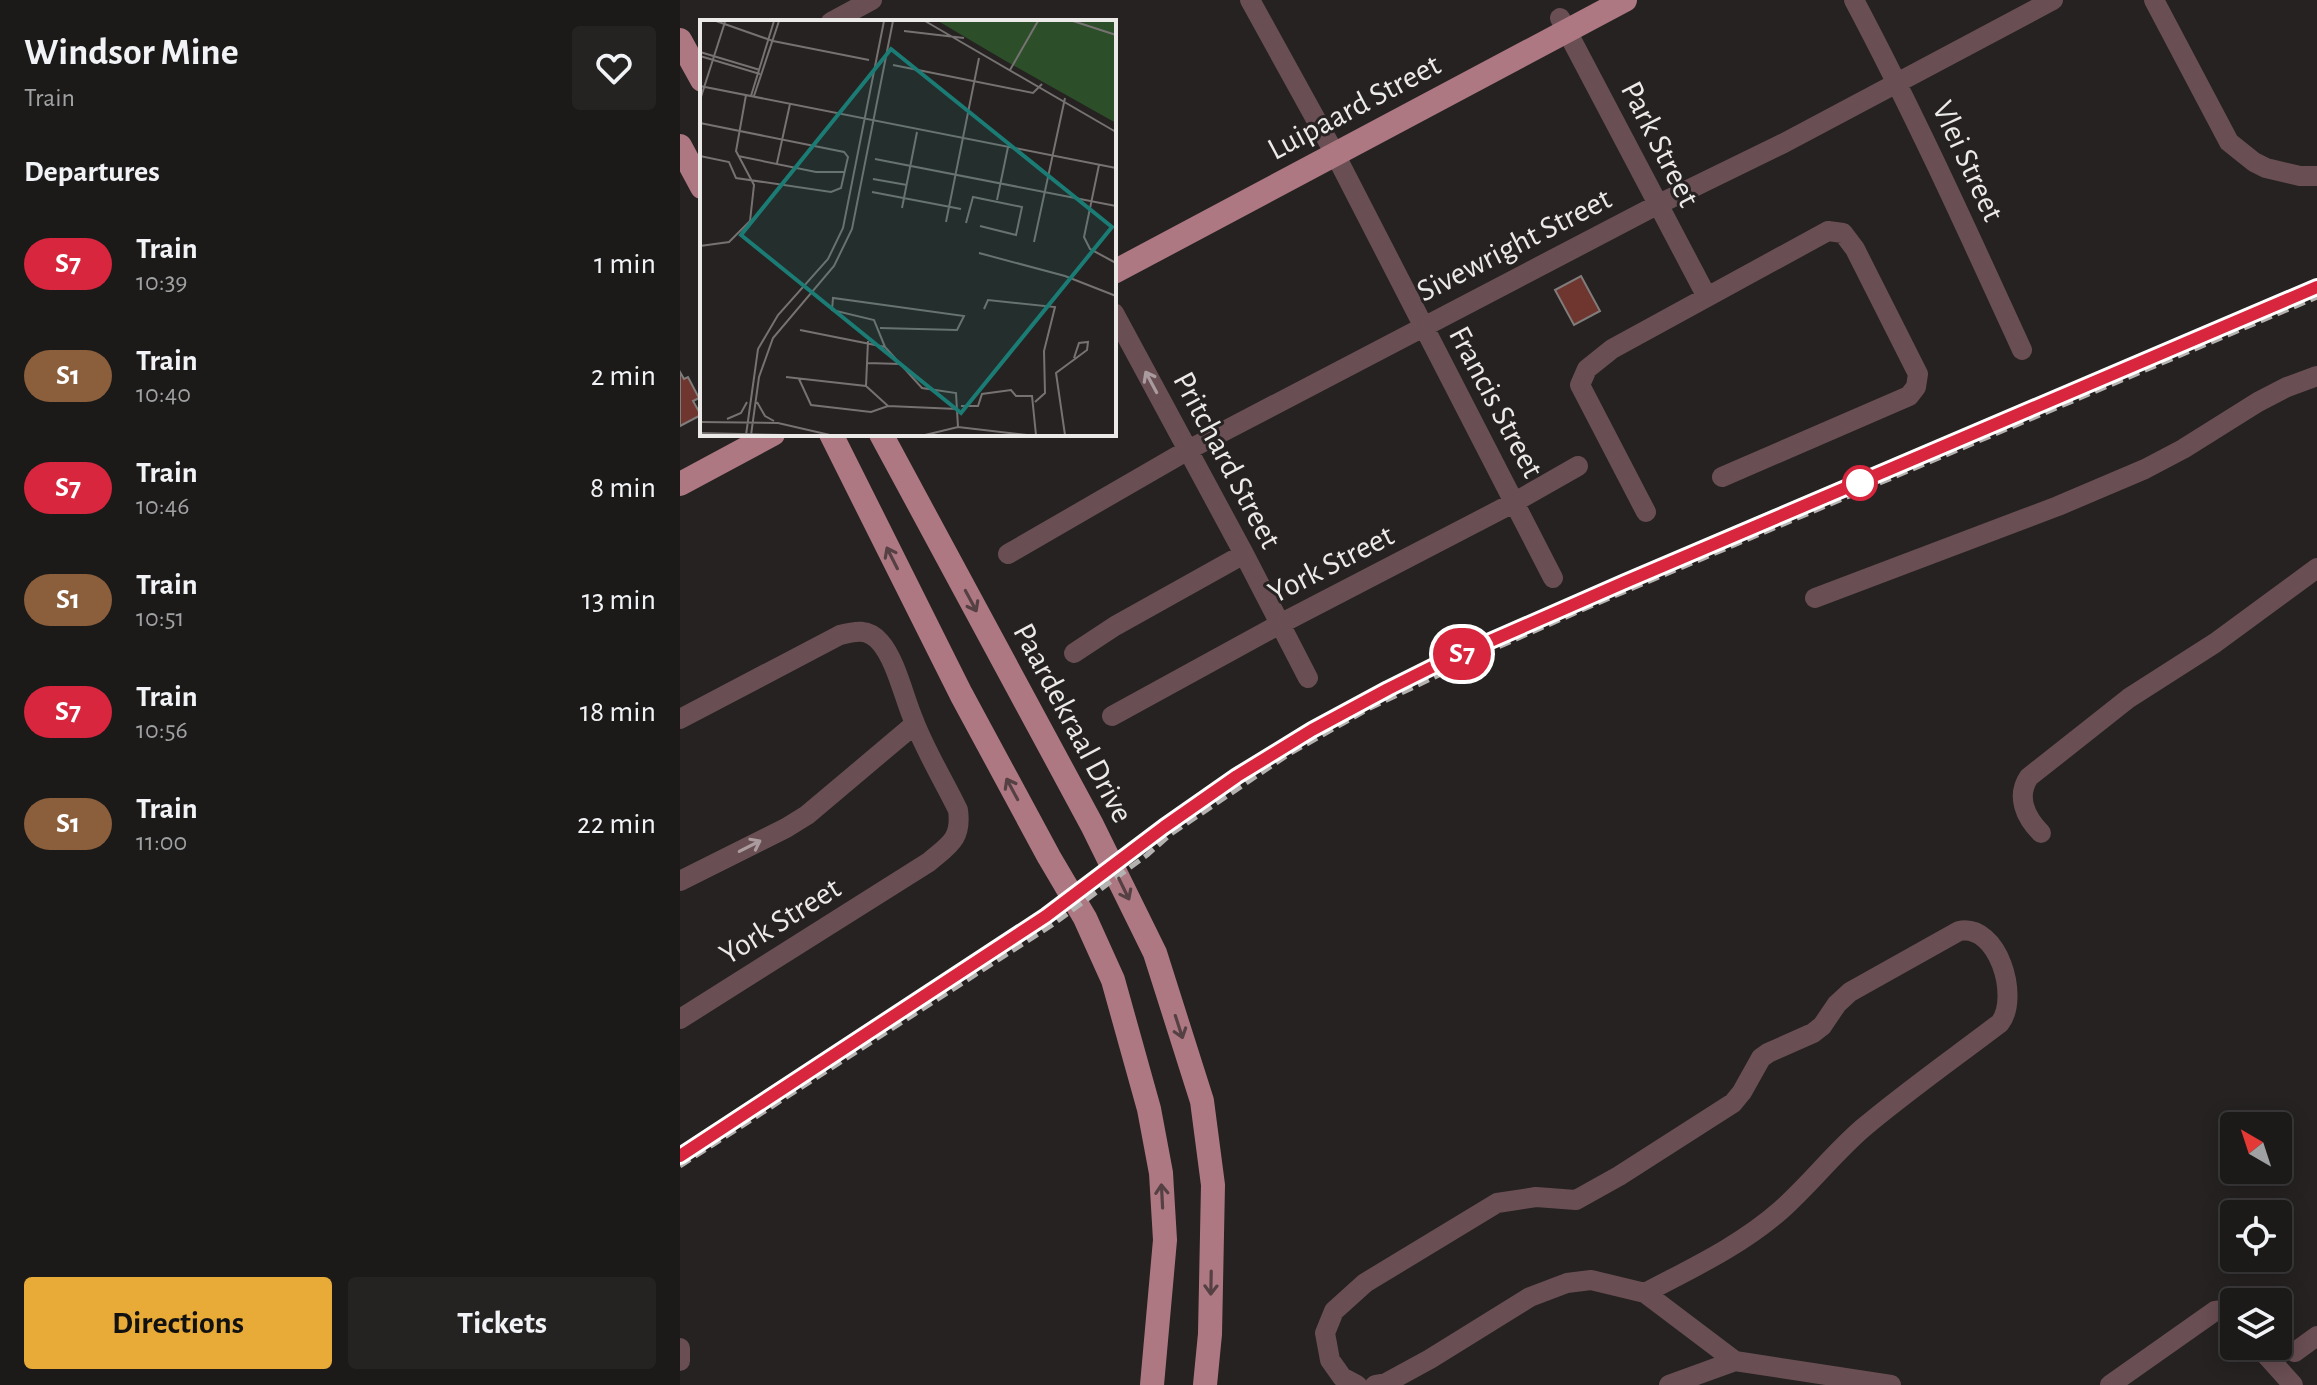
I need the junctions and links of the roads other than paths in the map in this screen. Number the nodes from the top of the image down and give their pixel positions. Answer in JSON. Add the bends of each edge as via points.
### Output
{"nodes":[{"id":1,"x":872,"y":0,"type":"edge"},
{"id":2,"x":1250,"y":0,"type":"edge"},
{"id":3,"x":1594,"y":0,"type":"edge"},
{"id":4,"x":1625,"y":0,"type":"edge"},
{"id":5,"x":1854,"y":0,"type":"edge"},
{"id":6,"x":2053,"y":0,"type":"edge"},
{"id":7,"x":2154,"y":0,"type":"edge"},
{"id":8,"x":835,"y":20,"type":"edge"},
{"id":9,"x":1564,"y":24,"type":"junction"},
{"id":10,"x":680,"y":40,"type":"edge"},
{"id":11,"x":700,"y":76,"type":"edge"},
{"id":12,"x":1897,"y":82,"type":"junction"},
{"id":13,"x":680,"y":146,"type":"edge"},
{"id":14,"x":1331,"y":147,"type":"junction"},
{"id":15,"x":2317,"y":176,"type":"edge"},
{"id":16,"x":700,"y":183,"type":"edge"},
{"id":17,"x":1657,"y":205,"type":"junction"},
{"id":18,"x":1116,"y":252,"type":"edge"},
{"id":19,"x":1116,"y":271,"type":"edge"},
{"id":20,"x":1707,"y":297,"type":"junction"},
{"id":21,"x":1116,"y":317,"type":"edge"},
{"id":22,"x":1422,"y":327,"type":"junction"},
{"id":23,"x":2022,"y":350,"type":"dead end"},
{"id":24,"x":2317,"y":376,"type":"edge"},
{"id":25,"x":769,"y":436,"type":"edge"},
{"id":26,"x":832,"y":436,"type":"edge"},
{"id":27,"x":882,"y":436,"type":"edge"},
{"id":28,"x":1188,"y":450,"type":"junction"},
{"id":29,"x":1578,"y":466,"type":"dead end"},
{"id":30,"x":1722,"y":477,"type":"dead end"},
{"id":31,"x":680,"y":484,"type":"edge"},
{"id":32,"x":1515,"y":502,"type":"junction"},
{"id":33,"x":1646,"y":512,"type":"dead end"},
{"id":34,"x":1008,"y":554,"type":"dead end"},
{"id":35,"x":1244,"y":554,"type":"junction"},
{"id":36,"x":2317,"y":568,"type":"edge"},
{"id":37,"x":1553,"y":578,"type":"dead end"},
{"id":38,"x":1815,"y":598,"type":"dead end"},
{"id":39,"x":1280,"y":624,"type":"junction"},
{"id":40,"x":1074,"y":653,"type":"dead end"},
{"id":41,"x":1308,"y":678,"type":"dead end"},
{"id":42,"x":1112,"y":716,"type":"dead end"},
{"id":43,"x":680,"y":719,"type":"edge"},
{"id":44,"x":915,"y":724,"type":"junction"},
{"id":45,"x":2041,"y":833,"type":"dead end"},
{"id":46,"x":680,"y":881,"type":"edge"},
{"id":47,"x":680,"y":1019,"type":"edge"},
{"id":48,"x":1645,"y":1293,"type":"junction"},
{"id":49,"x":2220,"y":1310,"type":"edge"},
{"id":50,"x":2317,"y":1336,"type":"edge"},
{"id":51,"x":680,"y":1348,"type":"edge"},
{"id":52,"x":2295,"y":1352,"type":"dead end"},
{"id":53,"x":2269,"y":1360,"type":"edge"},
{"id":54,"x":680,"y":1361,"type":"edge"},
{"id":55,"x":1735,"y":1361,"type":"junction"},
{"id":56,"x":1868,"y":1383,"type":"edge"},
{"id":57,"x":2287,"y":1383,"type":"edge"},
{"id":58,"x":1152,"y":1385,"type":"edge"},
{"id":59,"x":1205,"y":1385,"type":"edge"},
{"id":60,"x":1357,"y":1385,"type":"edge"},
{"id":61,"x":1375,"y":1385,"type":"edge"},
{"id":62,"x":1669,"y":1385,"type":"edge"},
{"id":63,"x":1891,"y":1385,"type":"edge"},
{"id":64,"x":2110,"y":1385,"type":"edge"}],
"edges":[{"from":1,"to":8,"type":"street"},
{"from":2,"to":14,"type":"street","name":"Francis Street"},
{"from":3,"to":9,"type":"main road","name":"Luipaard Street"},
{"from":4,"to":9,"type":"main road","name":"Luipaard Street"},
{"from":5,"to":12,"type":"street","name":"Vlei Street"},
{"from":6,"to":12,"type":"street","name":"Sivewright Street"},
{"from":7,"to":15,"type":"street","via":[[2229,142],[2254,162],[2284,173]]},
{"from":9,"to":14,"type":"main road","name":"Luipaard Street"},
{"from":9,"to":17,"type":"street","name":"Park Street"},
{"from":10,"to":11,"type":"main road"},
{"from":12,"to":17,"type":"street","name":"Sivewright Street"},
{"from":12,"to":23,"type":"street","name":"Vlei Street"},
{"from":13,"to":16,"type":"main road"},
{"from":14,"to":18,"type":"main road","name":"Luipaard Street"},
{"from":14,"to":19,"type":"main road","name":"Luipaard Street"},
{"from":14,"to":22,"type":"street","name":"Francis Street"},
{"from":17,"to":20,"type":"street","name":"Park Street"},
{"from":17,"to":22,"type":"street","name":"Sivewright Street"},
{"from":20,"to":30,"type":"street","via":[[1828,231],[1843,233],[1918,374],[1909,396]]},
{"from":20,"to":33,"type":"street","via":[[1612,349],[1587,369],[1580,385]]},
{"from":28,"to":21,"type":"street","name":"Pritchard Street","one_way":true},
{"from":22,"to":28,"type":"street","name":"Sivewright Street"},
{"from":22,"to":32,"type":"street","name":"Francis Street"},
{"from":24,"to":38,"type":"street","via":[[2258,402],[2121,480]]},
{"from":25,"to":31,"type":"main road"},
{"from":58,"to":26,"type":"main road","one_way":true,"via":[[1165,1240],[1161,1173],[1113,980]]},
{"from":27,"to":59,"type":"main road","name":"Paardekraal Drive","one_way":true,"via":[[1092,825],[1155,953],[1202,1101],[1213,1185]]},
{"from":28,"to":34,"type":"street","name":"Sivewright Street"},
{"from":28,"to":35,"type":"street","name":"Pritchard Street"},
{"from":29,"to":32,"type":"street","name":"York Street"},
{"from":32,"to":37,"type":"street","name":"Francis Street"},
{"from":32,"to":39,"type":"street","name":"York Street"},
{"from":35,"to":39,"type":"street","name":"Pritchard Street"},
{"from":35,"to":40,"type":"street"},
{"from":36,"to":45,"type":"street","via":[[2129,698],[2029,777],[2023,803]]},
{"from":39,"to":41,"type":"street","name":"Pritchard Street"},
{"from":39,"to":42,"type":"street","name":"York Street"},
{"from":43,"to":44,"type":"street","via":[[857,631],[880,642]]},
{"from":46,"to":44,"type":"street","one_way":true,"via":[[807,815]]},
{"from":44,"to":47,"type":"street","name":"York Street","via":[[958,810],[957,835],[929,862]]},
{"from":48,"to":55,"type":"street"},
{"from":48,"to":60,"type":"street","via":[[1726,1251],[1779,1212],[1841,1147],[2000,1023],[2007,1011],[2006,980],[1988,941],[1973,930],[1959,931],[1850,992],[1813,1033],[1761,1058],[1733,1103],[1576,1200],[1536,1197],[1497,1203],[1365,1283],[1334,1311],[1325,1333],[1330,1360],[1342,1377]]},
{"from":48,"to":61,"type":"street","via":[[1591,1280],[1567,1283],[1530,1297],[1430,1359]]},
{"from":49,"to":64,"type":"street"},
{"from":50,"to":52,"type":"street"},
{"from":51,"to":54,"type":"street"},
{"from":53,"to":57,"type":"street"},
{"from":55,"to":56,"type":"street"},
{"from":55,"to":62,"type":"street"},
{"from":56,"to":63,"type":"street"}]}
